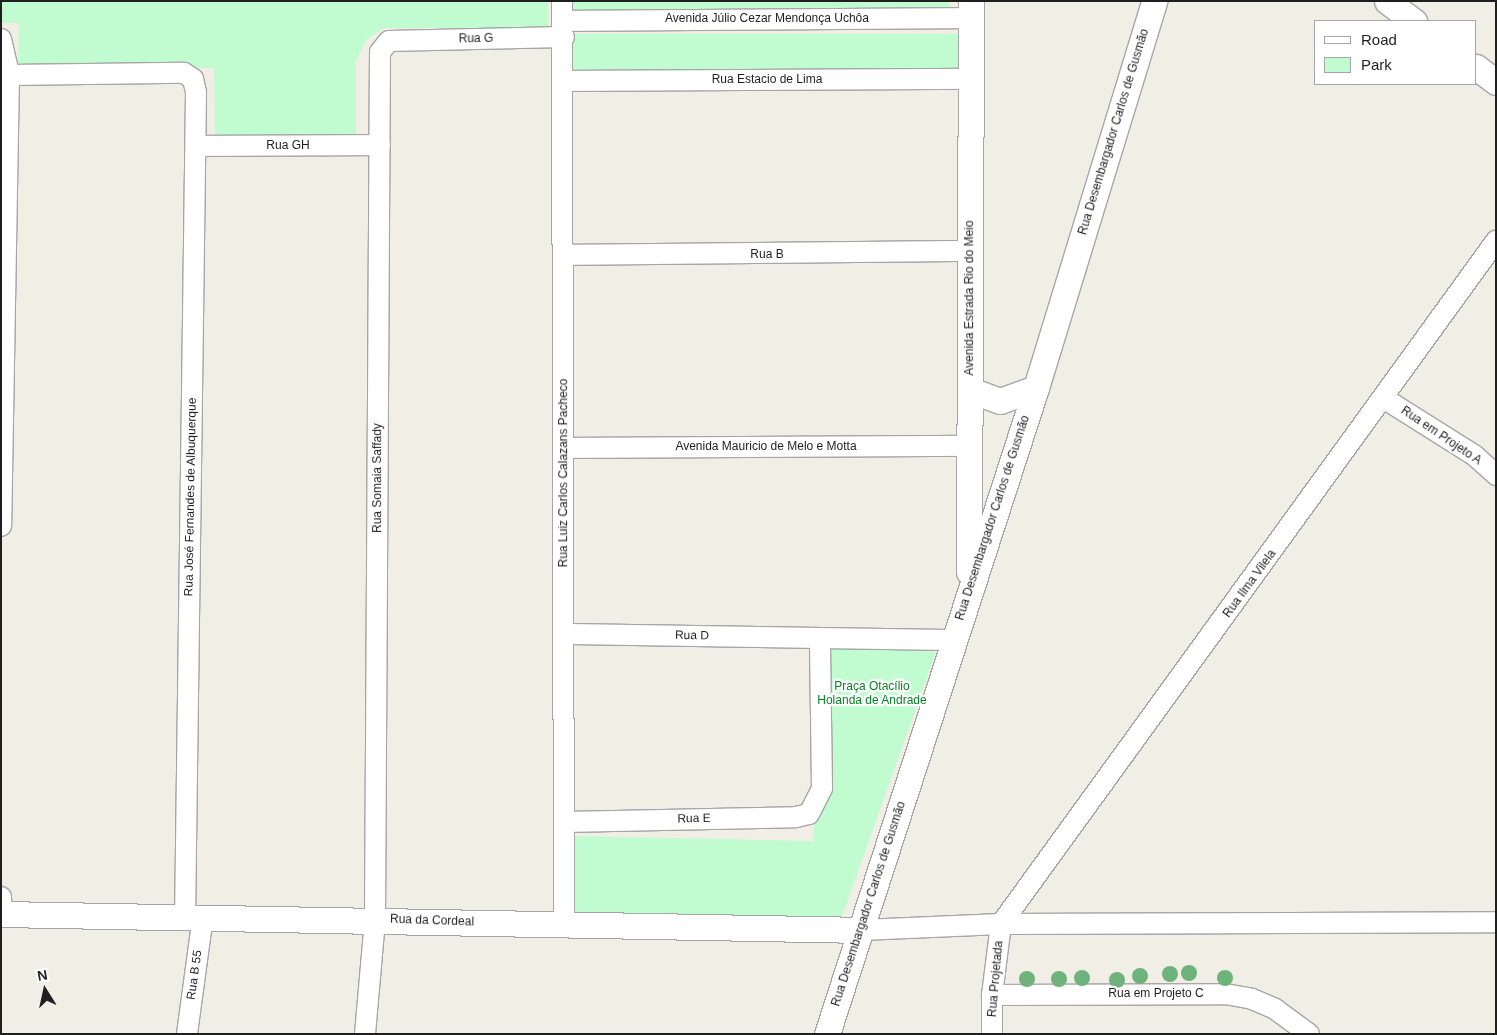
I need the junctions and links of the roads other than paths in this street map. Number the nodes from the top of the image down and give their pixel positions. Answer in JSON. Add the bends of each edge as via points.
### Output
{"nodes":[{"id":1,"x":1154,"y":1,"type":"edge"},
{"id":2,"x":1387,"y":1,"type":"edge"},
{"id":3,"x":971,"y":10,"type":"edge"},
{"id":4,"x":563,"y":20,"type":"edge"},
{"id":5,"x":1413,"y":20,"type":"edge"},
{"id":6,"x":1,"y":39,"type":"edge"},
{"id":7,"x":389,"y":41,"type":"joint"},
{"id":8,"x":1477,"y":68,"type":"edge"},
{"id":9,"x":9,"y":75,"type":"junction"},
{"id":10,"x":971,"y":79,"type":"junction"},
{"id":11,"x":563,"y":81,"type":"junction"},
{"id":12,"x":1496,"y":82,"type":"edge"},
{"id":13,"x":380,"y":145,"type":"junction"},
{"id":14,"x":196,"y":146,"type":"junction"},
{"id":15,"x":1496,"y":241,"type":"edge"},
{"id":16,"x":971,"y":251,"type":"junction"},
{"id":17,"x":564,"y":254,"type":"junction"},
{"id":18,"x":1036,"y":388,"type":"junction"},
{"id":19,"x":970,"y":390,"type":"junction"},
{"id":20,"x":1385,"y":399,"type":"junction"},
{"id":21,"x":969,"y":446,"type":"junction"},
{"id":22,"x":564,"y":448,"type":"junction"},
{"id":23,"x":1496,"y":475,"type":"edge"},
{"id":24,"x":1,"y":526,"type":"edge"},
{"id":25,"x":969,"y":594,"type":"junction"},
{"id":26,"x":564,"y":634,"type":"junction"},
{"id":27,"x":820,"y":638,"type":"junction"},
{"id":28,"x":953,"y":640,"type":"junction"},
{"id":29,"x":565,"y":822,"type":"junction"},
{"id":30,"x":1,"y":897,"type":"edge"},
{"id":31,"x":1,"y":914,"type":"edge"},
{"id":32,"x":194,"y":916,"type":"junction"},
{"id":33,"x":375,"y":919,"type":"junction"},
{"id":34,"x":1496,"y":922,"type":"edge"},
{"id":35,"x":1001,"y":924,"type":"junction"},
{"id":36,"x":564,"y":925,"type":"junction"},
{"id":37,"x":862,"y":930,"type":"junction"},
{"id":38,"x":992,"y":995,"type":"junction"},
{"id":39,"x":188,"y":1034,"type":"edge"},
{"id":40,"x":365,"y":1034,"type":"edge"},
{"id":41,"x":827,"y":1034,"type":"edge"},
{"id":42,"x":992,"y":1034,"type":"edge"},
{"id":43,"x":1309,"y":1034,"type":"edge"}],
"edges":[{"from":1,"to":18,"type":"street","name":"Rua Desembargador Carlos de Gusmão"},
{"from":2,"to":5,"type":"street"},
{"from":3,"to":4,"type":"street","name":"Avenida Júlio Cezar Mendonça Uchôa"},
{"from":3,"to":10,"type":"street","name":"Avenida Estrada Rio do Meio"},
{"from":4,"to":7,"type":"street","name":"Rua G"},
{"from":4,"to":11,"type":"street","name":"Rua Luiz Carlos Calazans Pacheco"},
{"from":6,"to":9,"type":"street"},
{"from":7,"to":13,"type":"street","name":"Rua Somaia Saffady","via":[[380,52]]},
{"from":8,"to":12,"type":"street"},
{"from":9,"to":14,"type":"street","name":"Rua José Fernandes de Albuquerque","via":[[184,73],[192,79]]},
{"from":9,"to":24,"type":"street"},
{"from":10,"to":11,"type":"street","name":"Rua Estacio de Lima"},
{"from":10,"to":16,"type":"street","name":"Avenida Estrada Rio do Meio"},
{"from":11,"to":17,"type":"street","name":"Rua Luiz Carlos Calazans Pacheco"},
{"from":13,"to":14,"type":"street","name":"Rua GH"},
{"from":13,"to":33,"type":"street","name":"Rua Somaia Saffady"},
{"from":14,"to":32,"type":"street","name":"Rua José Fernandes de Albuquerque"},
{"from":15,"to":20,"type":"street","name":"Rua Ilma Vilela"},
{"from":16,"to":17,"type":"street","name":"Rua B"},
{"from":16,"to":19,"type":"street","name":"Avenida Estrada Rio do Meio"},
{"from":17,"to":22,"type":"street","name":"Rua Luiz Carlos Calazans Pacheco"},
{"from":18,"to":19,"type":"street","via":[[1000,401]]},
{"from":18,"to":25,"type":"street","name":"Rua Desembargador Carlos de Gusmão"},
{"from":19,"to":21,"type":"street","name":"Avenida Estrada Rio do Meio"},
{"from":20,"to":23,"type":"street","name":"Rua em Projeto A","via":[[1474,455]]},
{"from":20,"to":35,"type":"street","name":"Rua Ilma Vilela"},
{"from":21,"to":22,"type":"street","name":"Avenida Mauricio de Melo e Motta"},
{"from":21,"to":25,"type":"street","name":"Avenida Estrada Rio do Meio"},
{"from":22,"to":26,"type":"street","name":"Rua Luiz Carlos Calazans Pacheco"},
{"from":25,"to":28,"type":"street","name":"Rua Desembargador Carlos de Gusmão"},
{"from":26,"to":27,"type":"street","name":"Rua D"},
{"from":26,"to":29,"type":"street","name":"Rua Luiz Carlos Calazans Pacheco"},
{"from":27,"to":28,"type":"street","name":"Rua D"},
{"from":27,"to":29,"type":"street","name":"Rua E","via":[[822,788],[809,814],[796,817]]},
{"from":28,"to":37,"type":"street","name":"Rua Desembargador Carlos de Gusmão"},
{"from":29,"to":36,"type":"street","name":"Rua Luiz Carlos Calazans Pacheco"},
{"from":30,"to":31,"type":"street"},
{"from":31,"to":32,"type":"street","name":"Rua da Cordeal"},
{"from":32,"to":33,"type":"street","name":"Rua da Cordeal"},
{"from":32,"to":39,"type":"street","name":"Rua B 55"},
{"from":33,"to":36,"type":"street","name":"Rua da Cordeal"},
{"from":33,"to":40,"type":"street","name":"Rua Somaia Saffady"},
{"from":34,"to":35,"type":"street"},
{"from":35,"to":37,"type":"street"},
{"from":35,"to":38,"type":"street","name":"Rua Projetada"},
{"from":36,"to":37,"type":"street","name":"Rua da Cordeal"},
{"from":37,"to":41,"type":"street","name":"Rua Desembargador Carlos de Gusmão"},
{"from":38,"to":42,"type":"street","name":"Rua Projetada"},
{"from":38,"to":43,"type":"street","name":"Rua em Projeto C","via":[[1224,994],[1252,999],[1275,1009]]}]}
